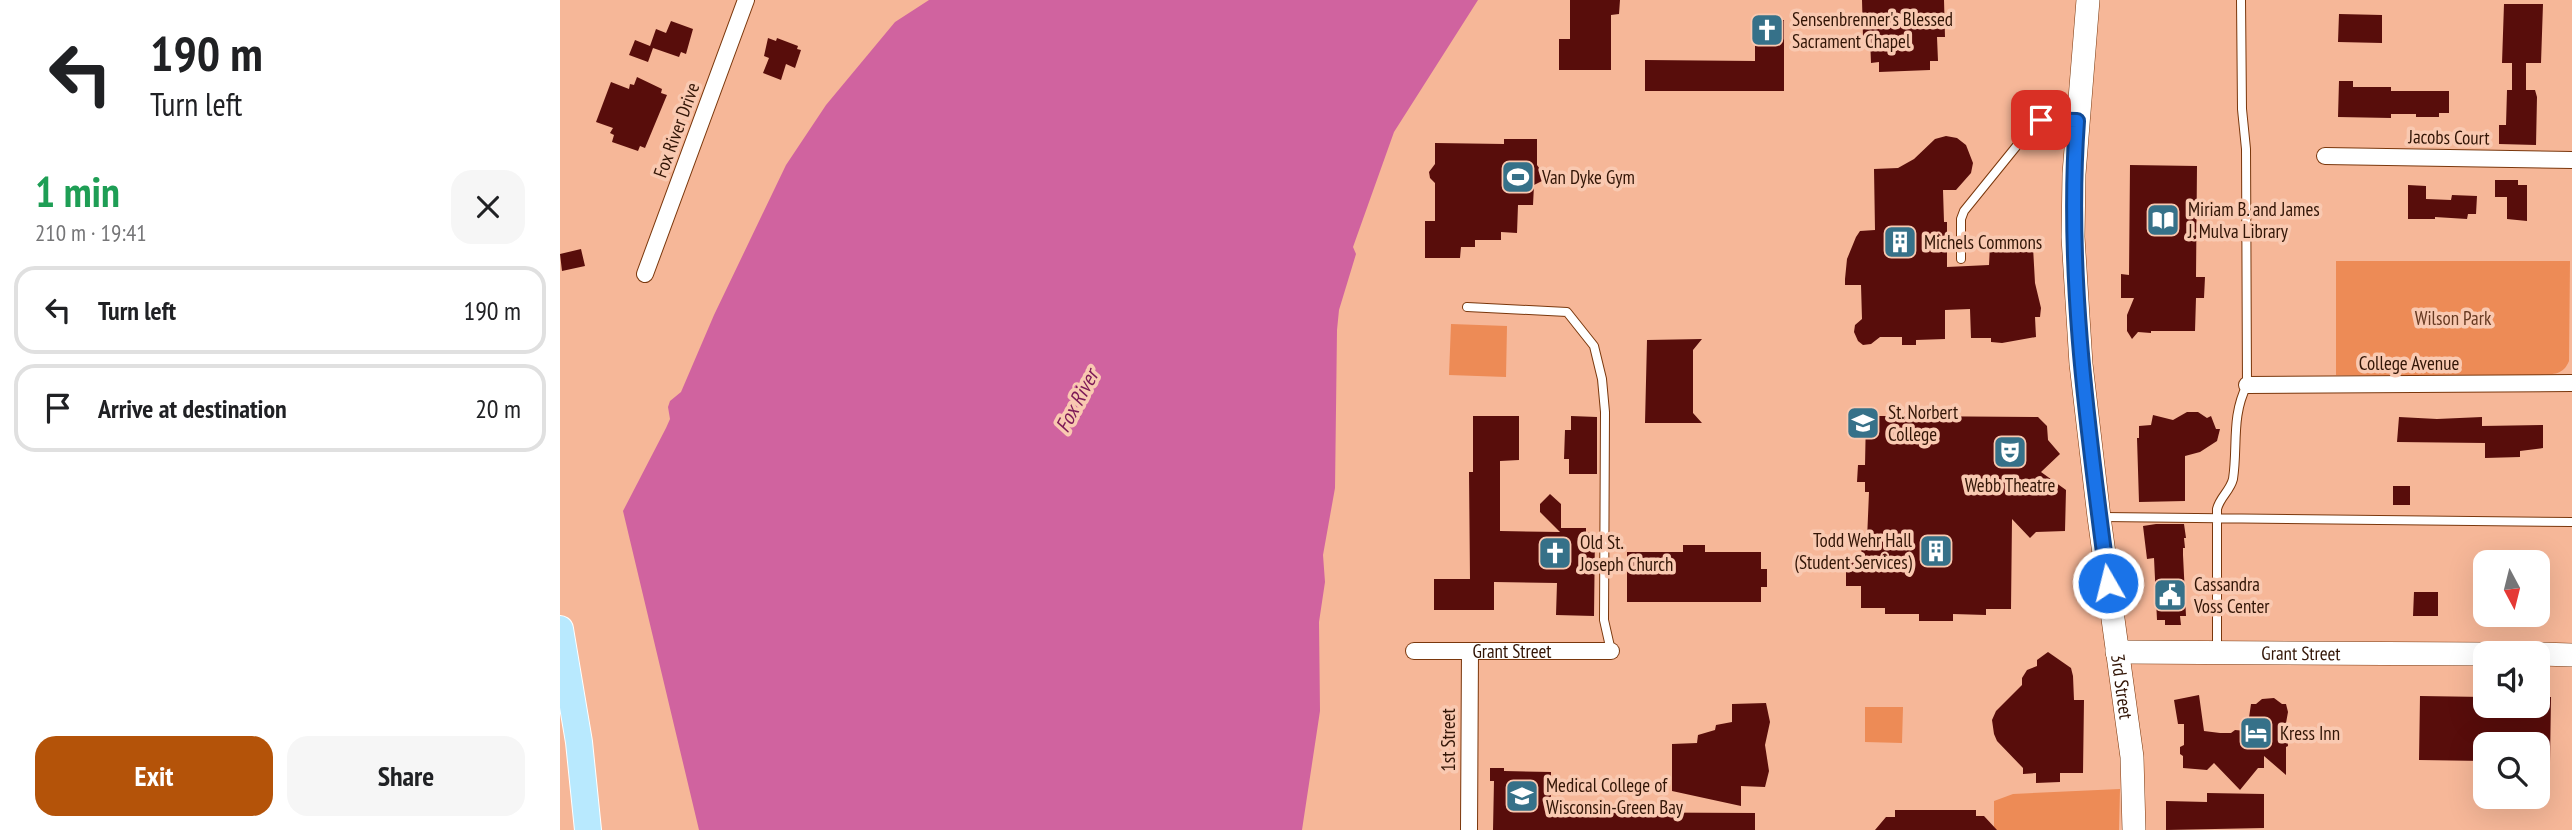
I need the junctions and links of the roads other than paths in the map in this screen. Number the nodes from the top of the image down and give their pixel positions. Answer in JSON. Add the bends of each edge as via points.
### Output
{"nodes":[{"id":1,"x":746,"y":0,"type":"edge"},
{"id":2,"x":2088,"y":0,"type":"edge"},
{"id":3,"x":2241,"y":0,"type":"edge"},
{"id":4,"x":2077,"y":121,"type":"junction"},
{"id":5,"x":2325,"y":156,"type":"dead end"},
{"id":6,"x":2572,"y":159,"type":"edge"},
{"id":7,"x":1961,"y":259,"type":"dead end"},
{"id":8,"x":645,"y":274,"type":"dead end"},
{"id":9,"x":1467,"y":307,"type":"dead end"},
{"id":10,"x":2572,"y":383,"type":"edge"},
{"id":11,"x":2247,"y":385,"type":"junction"},
{"id":12,"x":2099,"y":517,"type":"junction"},
{"id":13,"x":2216,"y":518,"type":"junction"},
{"id":14,"x":2572,"y":522,"type":"edge"},
{"id":15,"x":560,"y":629,"type":"edge"},
{"id":16,"x":1414,"y":651,"type":"dead end"},
{"id":17,"x":1470,"y":651,"type":"junction"},
{"id":18,"x":1611,"y":652,"type":"joint"},
{"id":19,"x":2117,"y":652,"type":"junction"},
{"id":20,"x":2217,"y":653,"type":"junction"},
{"id":21,"x":2473,"y":654,"type":"edge"},
{"id":22,"x":2550,"y":654,"type":"edge"},
{"id":23,"x":2572,"y":655,"type":"edge"},
{"id":24,"x":589,"y":830,"type":"edge"},
{"id":25,"x":1469,"y":830,"type":"edge"},
{"id":26,"x":2134,"y":830,"type":"edge"}],
"edges":[{"from":1,"to":8,"type":"street","name":"Fox River Drive"},
{"from":2,"to":4,"type":"main road","name":"3rd Street"},
{"from":3,"to":11,"type":"lane"},
{"from":4,"to":7,"type":"lane","via":[[2036,122],[1964,211]]},
{"from":4,"to":12,"type":"main road","name":"3rd Street","via":[[2073,237],[2081,364]]},
{"from":5,"to":6,"type":"street","name":"Jacobs Court"},
{"from":9,"to":18,"type":"lane","via":[[1567,312],[1594,346],[1605,412],[1604,620]]},
{"from":10,"to":11,"type":"street","name":"College Avenue"},
{"from":11,"to":13,"type":"lane","via":[[2235,418],[2233,479],[2218,503]]},
{"from":12,"to":13,"type":"lane"},
{"from":12,"to":19,"type":"main road","name":"3rd Street"},
{"from":13,"to":14,"type":"lane"},
{"from":13,"to":20,"type":"lane"},
{"from":15,"to":24,"type":"main road"},
{"from":16,"to":17,"type":"street","name":"Grant Street"},
{"from":17,"to":18,"type":"street","name":"Grant Street"},
{"from":17,"to":25,"type":"street","name":"1st Street"},
{"from":19,"to":20,"type":"main road","name":"Grant Street"},
{"from":19,"to":26,"type":"main road","name":"3rd Street","via":[[2132,757]]},
{"from":20,"to":21,"type":"main road","name":"Grant Street"},
{"from":22,"to":23,"type":"main road"}]}
